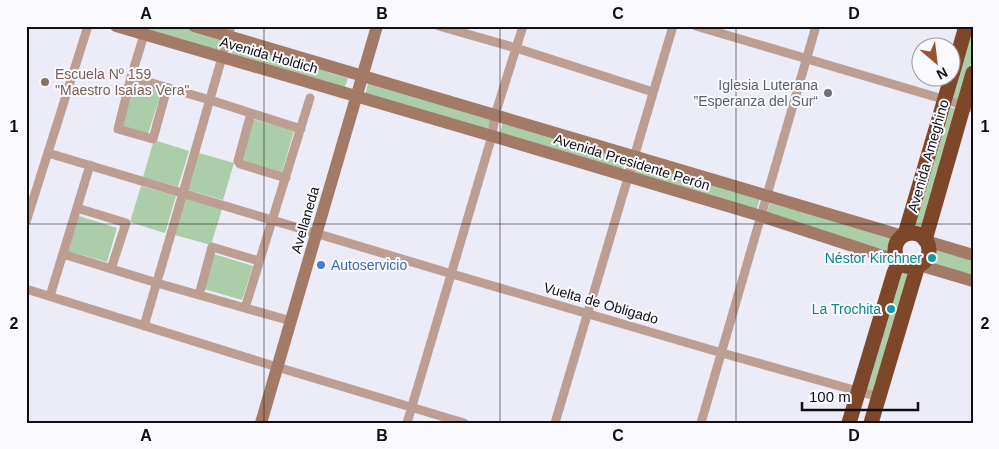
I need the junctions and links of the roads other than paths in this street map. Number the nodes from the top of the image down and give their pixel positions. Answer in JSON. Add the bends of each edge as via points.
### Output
{"nodes":[{"id":1,"x":88,"y":26,"type":"edge"},
{"id":2,"x":116,"y":26,"type":"edge"},
{"id":3,"x":194,"y":26,"type":"edge"},
{"id":4,"x":377,"y":26,"type":"edge"},
{"id":5,"x":439,"y":26,"type":"edge"},
{"id":6,"x":523,"y":26,"type":"edge"},
{"id":7,"x":673,"y":26,"type":"edge"},
{"id":8,"x":696,"y":26,"type":"edge"},
{"id":9,"x":816,"y":26,"type":"edge"},
{"id":10,"x":966,"y":26,"type":"edge"},
{"id":11,"x":230,"y":31,"type":"edge"},
{"id":12,"x":144,"y":35,"type":"junction"},
{"id":13,"x":962,"y":39,"type":"edge"},
{"id":14,"x":516,"y":48,"type":"junction"},
{"id":15,"x":222,"y":57,"type":"junction"},
{"id":16,"x":807,"y":59,"type":"junction"},
{"id":17,"x":973,"y":73,"type":"edge"},
{"id":18,"x":362,"y":76,"type":"junction"},
{"id":19,"x":131,"y":77,"type":"junction"},
{"id":20,"x":167,"y":88,"type":"junction"},
{"id":21,"x":948,"y":88,"type":"edge"},
{"id":22,"x":653,"y":92,"type":"junction"},
{"id":23,"x":356,"y":96,"type":"junction"},
{"id":24,"x":310,"y":98,"type":"dead end"},
{"id":25,"x":210,"y":100,"type":"junction"},
{"id":26,"x":944,"y":100,"type":"junction"},
{"id":27,"x":968,"y":107,"type":"edge"},
{"id":28,"x":251,"y":113,"type":"junction"},
{"id":29,"x":495,"y":115,"type":"junction"},
{"id":30,"x":301,"y":129,"type":"junction"},
{"id":31,"x":492,"y":136,"type":"junction"},
{"id":32,"x":48,"y":153,"type":"junction"},
{"id":33,"x":634,"y":156,"type":"junction"},
{"id":34,"x":90,"y":165,"type":"junction"},
{"id":35,"x":628,"y":177,"type":"junction"},
{"id":36,"x":286,"y":178,"type":"junction"},
{"id":37,"x":183,"y":193,"type":"junction"},
{"id":38,"x":768,"y":195,"type":"junction"},
{"id":39,"x":77,"y":208,"type":"junction"},
{"id":40,"x":760,"y":216,"type":"junction"},
{"id":41,"x":272,"y":220,"type":"junction"},
{"id":42,"x":26,"y":222,"type":"edge"},
{"id":43,"x":317,"y":233,"type":"junction"},
{"id":44,"x":904,"y":235,"type":"junction"},
{"id":45,"x":926,"y":240,"type":"junction"},
{"id":46,"x":63,"y":254,"type":"junction"},
{"id":47,"x":973,"y":255,"type":"edge"},
{"id":48,"x":899,"y":260,"type":"junction"},
{"id":49,"x":259,"y":261,"type":"junction"},
{"id":50,"x":918,"y":265,"type":"junction"},
{"id":51,"x":112,"y":269,"type":"junction"},
{"id":52,"x":452,"y":274,"type":"junction"},
{"id":53,"x":973,"y":281,"type":"edge"},
{"id":54,"x":157,"y":283,"type":"junction"},
{"id":55,"x":26,"y":289,"type":"edge"},
{"id":56,"x":199,"y":295,"type":"junction"},
{"id":57,"x":50,"y":296,"type":"junction"},
{"id":58,"x":245,"y":308,"type":"junction"},
{"id":59,"x":587,"y":313,"type":"junction"},
{"id":60,"x":291,"y":321,"type":"junction"},
{"id":61,"x":144,"y":326,"type":"junction"},
{"id":62,"x":722,"y":353,"type":"junction"},
{"id":63,"x":277,"y":367,"type":"junction"},
{"id":64,"x":859,"y":391,"type":"junction"},
{"id":65,"x":879,"y":397,"type":"junction"},
{"id":66,"x":412,"y":407,"type":"junction"},
{"id":67,"x":261,"y":423,"type":"edge"},
{"id":68,"x":407,"y":423,"type":"edge"},
{"id":69,"x":464,"y":423,"type":"edge"},
{"id":70,"x":554,"y":423,"type":"edge"},
{"id":71,"x":701,"y":423,"type":"edge"},
{"id":72,"x":849,"y":423,"type":"edge"},
{"id":73,"x":871,"y":423,"type":"edge"}],
"edges":[{"from":1,"to":32,"type":"street"},
{"from":2,"to":12,"type":"street","name":"Avenida Holdich"},
{"from":3,"to":11,"type":"street","name":"Avenida Holdich"},
{"from":4,"to":18,"type":"street","name":"Avellaneda"},
{"from":5,"to":14,"type":"street"},
{"from":6,"to":14,"type":"street"},
{"from":7,"to":22,"type":"street"},
{"from":8,"to":16,"type":"street"},
{"from":9,"to":16,"type":"street"},
{"from":10,"to":13,"type":"highway","name":"Avenida Ameghino"},
{"from":11,"to":15,"type":"street"},
{"from":11,"to":18,"type":"street","name":"Avenida Holdich"},
{"from":12,"to":15,"type":"street","name":"Avenida Holdich"},
{"from":12,"to":19,"type":"street"},
{"from":14,"to":22,"type":"street"},
{"from":14,"to":29,"type":"street"},
{"from":15,"to":23,"type":"street","name":"Avenida Holdich"},
{"from":15,"to":25,"type":"street"},
{"from":16,"to":26,"type":"street"},
{"from":16,"to":38,"type":"street"},
{"from":17,"to":27,"type":"highway","name":"Avenida Ameghino"},
{"from":18,"to":23,"type":"street","name":"Avellaneda"},
{"from":18,"to":29,"type":"street","name":"Avenida Presidente Perón"},
{"from":19,"to":20,"type":"street"},
{"from":19,"to":20,"type":"street","via":[[118,129],[153,139]]},
{"from":20,"to":25,"type":"street"},
{"from":21,"to":26,"type":"highway","name":"Avenida Ameghino"},
{"from":22,"to":33,"type":"street"},
{"from":23,"to":31,"type":"street","name":"Avenida Presidente Perón"},
{"from":23,"to":43,"type":"street","name":"Avellaneda"},
{"from":24,"to":30,"type":"street"},
{"from":25,"to":28,"type":"street"},
{"from":25,"to":37,"type":"street"},
{"from":26,"to":27,"type":"street"},
{"from":26,"to":44,"type":"highway","name":"Avenida Ameghino"},
{"from":27,"to":45,"type":"highway","name":"Avenida Ameghino"},
{"from":28,"to":30,"type":"street"},
{"from":28,"to":36,"type":"street","via":[[238,161]]},
{"from":29,"to":31,"type":"street"},
{"from":29,"to":33,"type":"street","name":"Avenida Presidente Perón"},
{"from":30,"to":36,"type":"street"},
{"from":31,"to":35,"type":"street","name":"Avenida Presidente Perón"},
{"from":31,"to":52,"type":"street"},
{"from":32,"to":34,"type":"street","name":"Vuelta de Obligado"},
{"from":32,"to":42,"type":"street"},
{"from":33,"to":35,"type":"street"},
{"from":33,"to":38,"type":"street","name":"Avenida Presidente Perón"},
{"from":34,"to":37,"type":"street","name":"Vuelta de Obligado"},
{"from":34,"to":39,"type":"street"},
{"from":35,"to":40,"type":"street","name":"Avenida Presidente Perón"},
{"from":35,"to":59,"type":"street"},
{"from":36,"to":41,"type":"street"},
{"from":37,"to":41,"type":"street","name":"Vuelta de Obligado"},
{"from":37,"to":54,"type":"street"},
{"from":38,"to":40,"type":"street"},
{"from":38,"to":44,"type":"street","name":"Avenida Presidente Perón"},
{"from":39,"to":46,"type":"street"},
{"from":39,"to":51,"type":"street","via":[[126,223]]},
{"from":40,"to":48,"type":"street","name":"Avenida Presidente Perón"},
{"from":40,"to":62,"type":"street"},
{"from":41,"to":43,"type":"street","name":"Vuelta de Obligado"},
{"from":41,"to":49,"type":"street"},
{"from":43,"to":52,"type":"street","name":"Vuelta de Obligado"},
{"from":43,"to":60,"type":"street","name":"Avellaneda"},
{"from":44,"to":45,"type":"highway","via":[[915,233]]},
{"from":44,"to":48,"type":"highway","via":[[895,248]]},
{"from":45,"to":47,"type":"street"},
{"from":45,"to":50,"type":"highway","via":[[929,248],[927,258]]},
{"from":46,"to":51,"type":"street"},
{"from":46,"to":57,"type":"street"},
{"from":48,"to":50,"type":"highway","via":[[908,266]]},
{"from":48,"to":64,"type":"highway"},
{"from":49,"to":56,"type":"street","via":[[212,247]]},
{"from":49,"to":58,"type":"street"},
{"from":50,"to":53,"type":"street"},
{"from":50,"to":65,"type":"highway"},
{"from":51,"to":54,"type":"street"},
{"from":52,"to":59,"type":"street","name":"Vuelta de Obligado"},
{"from":52,"to":66,"type":"street"},
{"from":54,"to":56,"type":"street"},
{"from":54,"to":61,"type":"street"},
{"from":55,"to":57,"type":"street"},
{"from":56,"to":58,"type":"street"},
{"from":57,"to":61,"type":"street"},
{"from":58,"to":60,"type":"street"},
{"from":59,"to":62,"type":"street","name":"Vuelta de Obligado"},
{"from":59,"to":70,"type":"street"},
{"from":60,"to":63,"type":"street","name":"Avellaneda"},
{"from":61,"to":63,"type":"street"},
{"from":62,"to":64,"type":"street","name":"Vuelta de Obligado"},
{"from":62,"to":71,"type":"street"},
{"from":63,"to":66,"type":"street"},
{"from":63,"to":67,"type":"street","name":"Avellaneda"},
{"from":64,"to":65,"type":"street","name":"Vuelta de Obligado"},
{"from":64,"to":72,"type":"highway"},
{"from":65,"to":73,"type":"highway"},
{"from":66,"to":68,"type":"street"},
{"from":66,"to":69,"type":"street"}]}
